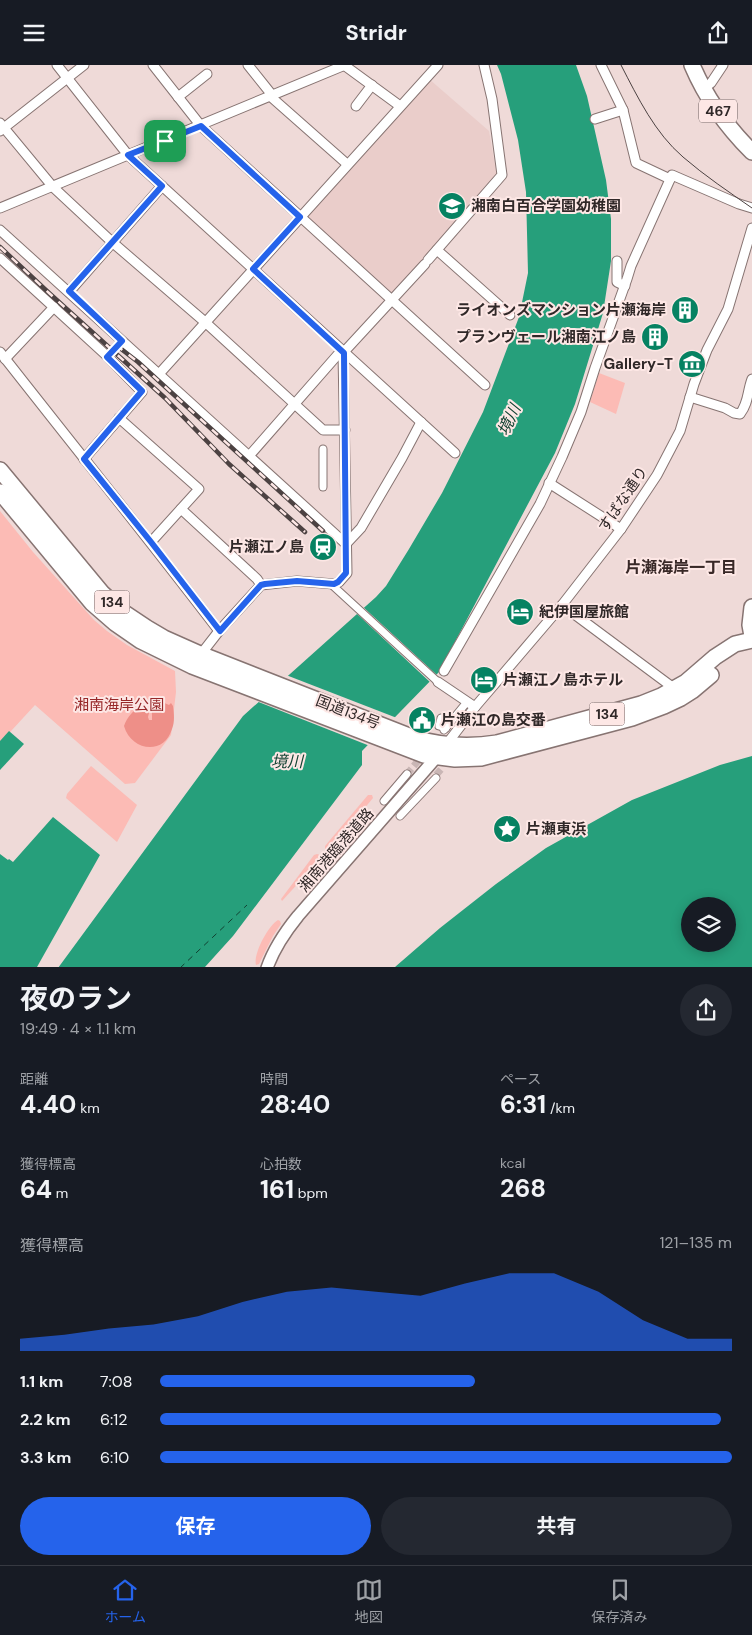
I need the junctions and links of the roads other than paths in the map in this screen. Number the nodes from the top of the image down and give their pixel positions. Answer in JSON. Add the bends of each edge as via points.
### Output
{"nodes":[{"id":1,"x":57,"y":65,"type":"edge"},
{"id":2,"x":84,"y":65,"type":"edge"},
{"id":3,"x":153,"y":65,"type":"edge"},
{"id":4,"x":248,"y":65,"type":"edge"},
{"id":5,"x":344,"y":65,"type":"edge"},
{"id":6,"x":438,"y":65,"type":"edge"},
{"id":7,"x":601,"y":65,"type":"edge"},
{"id":8,"x":692,"y":65,"type":"edge"},
{"id":9,"x":723,"y":65,"type":"edge"},
{"id":10,"x":488,"y":66,"type":"edge"},
{"id":11,"x":207,"y":74,"type":"dead end"},
{"id":12,"x":68,"y":79,"type":"junction"},
{"id":13,"x":372,"y":85,"type":"junction"},
{"id":14,"x":703,"y":89,"type":"junction"},
{"id":15,"x":271,"y":96,"type":"junction"},
{"id":16,"x":178,"y":97,"type":"junction"},
{"id":17,"x":400,"y":106,"type":"junction"},
{"id":18,"x":356,"y":107,"type":"dead end"},
{"id":19,"x":623,"y":110,"type":"junction"},
{"id":20,"x":595,"y":119,"type":"dead end"},
{"id":21,"x":201,"y":126,"type":"junction"},
{"id":22,"x":1,"y":127,"type":"edge"},
{"id":23,"x":752,"y":152,"type":"edge"},
{"id":24,"x":128,"y":155,"type":"junction"},
{"id":25,"x":347,"y":164,"type":"junction"},
{"id":26,"x":670,"y":179,"type":"junction"},
{"id":27,"x":162,"y":186,"type":"junction"},
{"id":28,"x":53,"y":187,"type":"junction"},
{"id":29,"x":0,"y":208,"type":"edge"},
{"id":30,"x":752,"y":208,"type":"edge"},
{"id":31,"x":300,"y":217,"type":"junction"},
{"id":32,"x":752,"y":228,"type":"edge"},
{"id":33,"x":0,"y":230,"type":"edge"},
{"id":34,"x":112,"y":242,"type":"junction"},
{"id":35,"x":437,"y":250,"type":"junction"},
{"id":36,"x":0,"y":258,"type":"edge"},
{"id":37,"x":617,"y":261,"type":"dead end"},
{"id":38,"x":253,"y":269,"type":"junction"},
{"id":39,"x":624,"y":286,"type":"junction"},
{"id":40,"x":69,"y":291,"type":"junction"},
{"id":41,"x":392,"y":301,"type":"junction"},
{"id":42,"x":54,"y":307,"type":"junction"},
{"id":43,"x":510,"y":315,"type":"dead end"},
{"id":44,"x":205,"y":322,"type":"junction"},
{"id":45,"x":122,"y":341,"type":"junction"},
{"id":46,"x":342,"y":352,"type":"junction"},
{"id":47,"x":3,"y":355,"type":"edge"},
{"id":48,"x":107,"y":357,"type":"junction"},
{"id":49,"x":160,"y":374,"type":"junction"},
{"id":50,"x":752,"y":379,"type":"edge"},
{"id":51,"x":485,"y":385,"type":"dead end"},
{"id":52,"x":690,"y":397,"type":"junction"},
{"id":53,"x":295,"y":405,"type":"junction"},
{"id":54,"x":119,"y":418,"type":"junction"},
{"id":55,"x":422,"y":423,"type":"junction"},
{"id":56,"x":345,"y":430,"type":"junction"},
{"id":57,"x":323,"y":449,"type":"dead end"},
{"id":58,"x":455,"y":453,"type":"dead end"},
{"id":59,"x":249,"y":456,"type":"junction"},
{"id":60,"x":84,"y":459,"type":"junction"},
{"id":61,"x":0,"y":470,"type":"edge"},
{"id":62,"x":549,"y":483,"type":"junction"},
{"id":63,"x":323,"y":487,"type":"dead end"},
{"id":64,"x":0,"y":492,"type":"edge"},
{"id":65,"x":181,"y":509,"type":"junction"},
{"id":66,"x":621,"y":529,"type":"junction"},
{"id":67,"x":151,"y":542,"type":"junction"},
{"id":68,"x":346,"y":544,"type":"junction"},
{"id":69,"x":331,"y":584,"type":"junction"},
{"id":70,"x":261,"y":585,"type":"junction"},
{"id":71,"x":562,"y":605,"type":"junction"},
{"id":72,"x":752,"y":607,"type":"edge"},
{"id":73,"x":220,"y":631,"type":"junction"},
{"id":74,"x":752,"y":636,"type":"edge"},
{"id":75,"x":752,"y":641,"type":"edge"},
{"id":76,"x":196,"y":660,"type":"junction"},
{"id":77,"x":444,"y":671,"type":"dead end"},
{"id":78,"x":436,"y":681,"type":"joint"},
{"id":79,"x":675,"y":689,"type":"junction"},
{"id":80,"x":467,"y":702,"type":"junction"},
{"id":81,"x":475,"y":707,"type":"junction"},
{"id":82,"x":441,"y":719,"type":"dead end"},
{"id":83,"x":390,"y":735,"type":"junction"},
{"id":84,"x":441,"y":751,"type":"junction"},
{"id":85,"x":404,"y":775,"type":"tunnel mouth"},
{"id":86,"x":436,"y":777,"type":"dead end"},
{"id":87,"x":384,"y":801,"type":"dead end"},
{"id":88,"x":400,"y":817,"type":"dead end"},
{"id":89,"x":267,"y":967,"type":"edge"}],
"edges":[{"from":1,"to":12,"type":"street"},
{"from":2,"to":12,"type":"street"},
{"from":3,"to":16,"type":"street"},
{"from":4,"to":15,"type":"street"},
{"from":5,"to":13,"type":"street"},
{"from":5,"to":15,"type":"street"},
{"from":6,"to":17,"type":"street"},
{"from":7,"to":19,"type":"street"},
{"from":8,"to":14,"type":"highway","number":"467"},
{"from":9,"to":14,"type":"street"},
{"from":10,"to":35,"type":"street","via":[[502,175]]},
{"from":11,"to":16,"type":"street"},
{"from":12,"to":22,"type":"street"},
{"from":12,"to":24,"type":"street"},
{"from":13,"to":17,"type":"street"},
{"from":13,"to":18,"type":"street"},
{"from":14,"to":23,"type":"highway","number":"467"},
{"from":15,"to":21,"type":"street"},
{"from":15,"to":25,"type":"street"},
{"from":16,"to":21,"type":"street"},
{"from":17,"to":25,"type":"street"},
{"from":19,"to":20,"type":"street"},
{"from":19,"to":26,"type":"street","via":[[636,163]]},
{"from":21,"to":24,"type":"street"},
{"from":21,"to":31,"type":"street"},
{"from":22,"to":28,"type":"street"},
{"from":24,"to":27,"type":"street"},
{"from":24,"to":28,"type":"street"},
{"from":25,"to":31,"type":"street"},
{"from":26,"to":30,"type":"street","via":[[672,175]]},
{"from":26,"to":39,"type":"street"},
{"from":27,"to":34,"type":"street"},
{"from":27,"to":38,"type":"street"},
{"from":28,"to":29,"type":"street"},
{"from":28,"to":34,"type":"street"},
{"from":31,"to":38,"type":"street"},
{"from":31,"to":41,"type":"street"},
{"from":32,"to":52,"type":"street","name":"すばな通り","via":[[728,309]]},
{"from":33,"to":40,"type":"street"},
{"from":34,"to":40,"type":"street"},
{"from":34,"to":44,"type":"street"},
{"from":35,"to":41,"type":"street"},
{"from":35,"to":43,"type":"street"},
{"from":36,"to":42,"type":"street"},
{"from":37,"to":39,"type":"street","via":[[617,283]]},
{"from":38,"to":44,"type":"street"},
{"from":38,"to":46,"type":"street"},
{"from":39,"to":62,"type":"street","via":[[582,413]]},
{"from":40,"to":45,"type":"street"},
{"from":41,"to":46,"type":"street"},
{"from":41,"to":51,"type":"street"},
{"from":42,"to":47,"type":"street"},
{"from":42,"to":48,"type":"street"},
{"from":44,"to":49,"type":"street"},
{"from":44,"to":53,"type":"street"},
{"from":45,"to":48,"type":"street"},
{"from":45,"to":49,"type":"street"},
{"from":46,"to":53,"type":"street"},
{"from":46,"to":55,"type":"street"},
{"from":46,"to":56,"type":"street"},
{"from":47,"to":60,"type":"street"},
{"from":48,"to":54,"type":"street","via":[[142,391]]},
{"from":49,"to":59,"type":"street"},
{"from":50,"to":52,"type":"street","via":[[746,405],[740,414]]},
{"from":52,"to":66,"type":"street","name":"すばな通り","via":[[680,431],[657,475]]},
{"from":53,"to":56,"type":"street","via":[[323,431]]},
{"from":53,"to":59,"type":"street"},
{"from":54,"to":60,"type":"street"},
{"from":54,"to":65,"type":"street","via":[[199,489]]},
{"from":55,"to":58,"type":"street"},
{"from":55,"to":68,"type":"street","via":[[361,528]]},
{"from":56,"to":68,"type":"street"},
{"from":57,"to":63,"type":"street"},
{"from":59,"to":68,"type":"street"},
{"from":60,"to":67,"type":"street"},
{"from":61,"to":76,"type":"highway","name":"国道134号","number":"134","via":[[102,593],[123,612]]},
{"from":62,"to":66,"type":"street"},
{"from":62,"to":77,"type":"street"},
{"from":64,"to":76,"type":"highway","name":"国道134号","number":"134","via":[[92,603],[115,623],[141,641]]},
{"from":65,"to":67,"type":"street"},
{"from":65,"to":70,"type":"street"},
{"from":66,"to":71,"type":"street","name":"すばな通り"},
{"from":67,"to":73,"type":"street"},
{"from":68,"to":69,"type":"street","via":[[346,573],[338,582]]},
{"from":69,"to":70,"type":"street","via":[[297,581]]},
{"from":69,"to":78,"type":"street"},
{"from":70,"to":73,"type":"street"},
{"from":71,"to":79,"type":"street"},
{"from":71,"to":81,"type":"street","name":"すばな通り"},
{"from":72,"to":74,"type":"highway"},
{"from":73,"to":76,"type":"street"},
{"from":75,"to":79,"type":"highway","name":"国道134号","number":"134","via":[[735,644],[720,653]]},
{"from":75,"to":84,"type":"highway","name":"国道134号","number":"134","via":[[692,691],[644,714],[499,754],[468,759]]},
{"from":76,"to":83,"type":"highway","name":"国道134号","number":"134","via":[[253,689]]},
{"from":76,"to":83,"type":"highway","name":"国道134号","number":"134","via":[[265,679]]},
{"from":78,"to":80,"type":"street"},
{"from":79,"to":84,"type":"highway","name":"国道134号","number":"134","via":[[629,708],[497,743]]},
{"from":80,"to":81,"type":"street"},
{"from":80,"to":82,"type":"street","via":[[445,729],[439,726]]},
{"from":81,"to":84,"type":"street","name":"すばな通り"},
{"from":83,"to":84,"type":"highway","name":"国道134号","number":"134","via":[[414,738]]},
{"from":84,"to":89,"type":"street","name":"湘南港臨港道路","via":[[298,916],[284,934]]},
{"from":85,"to":87,"type":"street"},
{"from":86,"to":88,"type":"street"}]}
